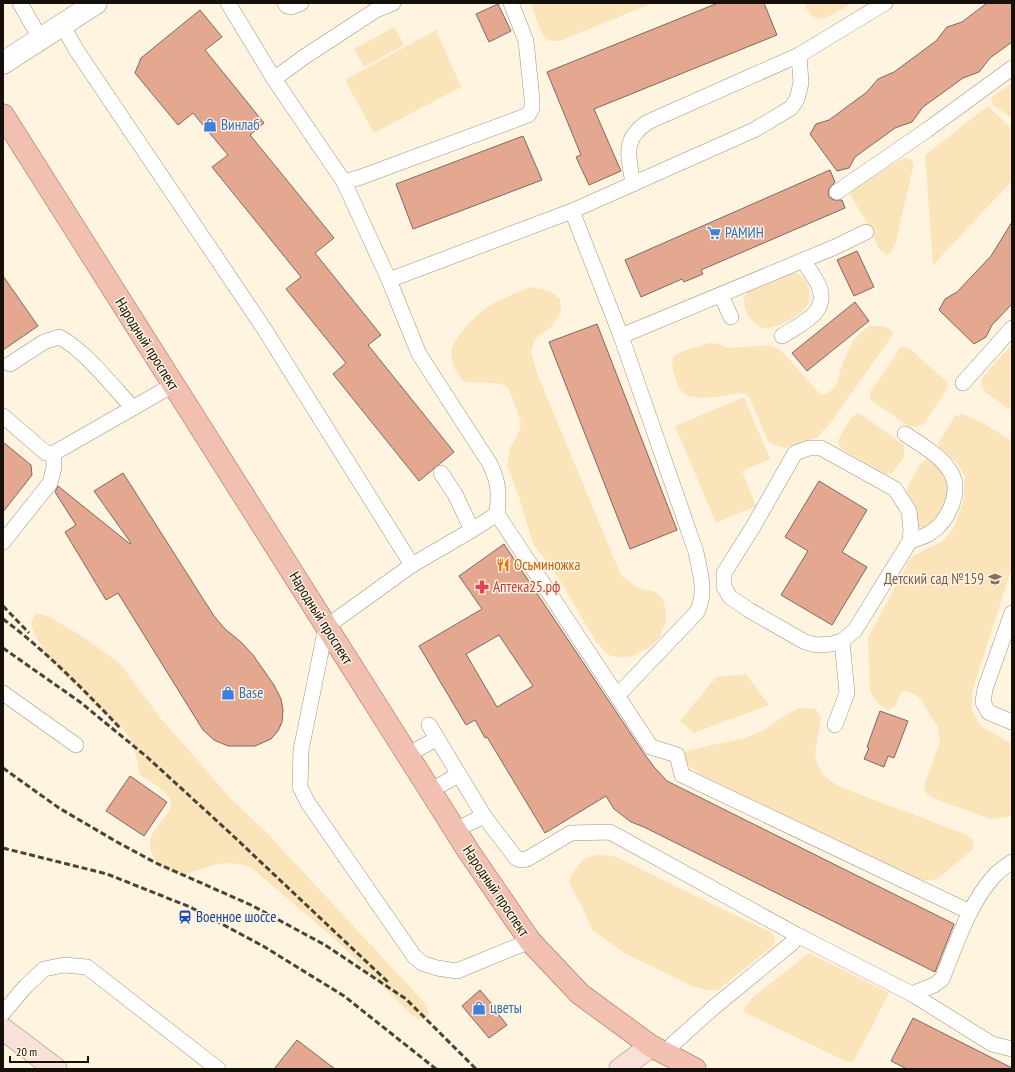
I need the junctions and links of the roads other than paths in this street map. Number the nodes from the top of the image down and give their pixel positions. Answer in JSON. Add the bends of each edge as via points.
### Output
{"nodes":[{"id":1,"x":20,"y":3,"type":"edge"},
{"id":2,"x":96,"y":3,"type":"edge"},
{"id":3,"x":228,"y":3,"type":"edge"},
{"id":4,"x":285,"y":3,"type":"edge"},
{"id":5,"x":301,"y":3,"type":"edge"},
{"id":6,"x":393,"y":3,"type":"edge"},
{"id":7,"x":511,"y":3,"type":"edge"},
{"id":8,"x":885,"y":3,"type":"edge"},
{"id":9,"x":375,"y":6,"type":"edge"},
{"id":10,"x":62,"y":25,"type":"junction"},
{"id":11,"x":40,"y":38,"type":"junction"},
{"id":12,"x":799,"y":54,"type":"junction"},
{"id":13,"x":3,"y":63,"type":"edge"},
{"id":14,"x":1012,"y":68,"type":"edge"},
{"id":15,"x":274,"y":79,"type":"junction"},
{"id":16,"x":3,"y":115,"type":"edge"},
{"id":17,"x":344,"y":182,"type":"junction"},
{"id":18,"x":633,"y":184,"type":"junction"},
{"id":19,"x":836,"y":192,"type":"dead end"},
{"id":20,"x":572,"y":211,"type":"junction"},
{"id":21,"x":866,"y":232,"type":"dead end"},
{"id":22,"x":803,"y":260,"type":"junction"},
{"id":23,"x":389,"y":280,"type":"junction"},
{"id":24,"x":721,"y":295,"type":"junction"},
{"id":25,"x":730,"y":317,"type":"dead end"},
{"id":26,"x":1012,"y":328,"type":"edge"},
{"id":27,"x":621,"y":336,"type":"junction"},
{"id":28,"x":782,"y":336,"type":"dead end"},
{"id":29,"x":10,"y":364,"type":"dead end"},
{"id":30,"x":963,"y":383,"type":"dead end"},
{"id":31,"x":173,"y":385,"type":"junction"},
{"id":32,"x":132,"y":408,"type":"junction"},
{"id":33,"x":3,"y":416,"type":"edge"},
{"id":34,"x":905,"y":434,"type":"dead end"},
{"id":35,"x":54,"y":453,"type":"junction"},
{"id":36,"x":441,"y":473,"type":"dead end"},
{"id":37,"x":497,"y":514,"type":"junction"},
{"id":38,"x":472,"y":530,"type":"junction"},
{"id":39,"x":910,"y":541,"type":"junction"},
{"id":40,"x":3,"y":542,"type":"edge"},
{"id":41,"x":412,"y":565,"type":"junction"},
{"id":42,"x":700,"y":570,"type":"junction"},
{"id":43,"x":724,"y":573,"type":"junction"},
{"id":44,"x":1012,"y":613,"type":"edge"},
{"id":45,"x":326,"y":627,"type":"junction"},
{"id":46,"x":842,"y":641,"type":"junction"},
{"id":47,"x":3,"y":693,"type":"edge"},
{"id":48,"x":617,"y":696,"type":"junction"},
{"id":49,"x":1012,"y":722,"type":"edge"},
{"id":50,"x":428,"y":725,"type":"dead end"},
{"id":51,"x":835,"y":725,"type":"dead end"},
{"id":52,"x":436,"y":738,"type":"junction"},
{"id":53,"x":76,"y":745,"type":"dead end"},
{"id":54,"x":407,"y":755,"type":"junction"},
{"id":55,"x":458,"y":775,"type":"junction"},
{"id":56,"x":430,"y":791,"type":"junction"},
{"id":57,"x":484,"y":816,"type":"junction"},
{"id":58,"x":455,"y":830,"type":"junction"},
{"id":59,"x":1012,"y":862,"type":"edge"},
{"id":60,"x":970,"y":912,"type":"junction"},
{"id":61,"x":797,"y":935,"type":"junction"},
{"id":62,"x":530,"y":941,"type":"junction"},
{"id":63,"x":912,"y":994,"type":"junction"},
{"id":64,"x":3,"y":1012,"type":"edge"},
{"id":65,"x":3,"y":1029,"type":"edge"},
{"id":66,"x":657,"y":1049,"type":"junction"},
{"id":67,"x":1012,"y":1049,"type":"edge"},
{"id":68,"x":56,"y":1069,"type":"edge"},
{"id":69,"x":218,"y":1069,"type":"edge"},
{"id":70,"x":620,"y":1069,"type":"edge"},
{"id":71,"x":695,"y":1069,"type":"edge"}],
"edges":[{"from":1,"to":11,"type":"lane"},
{"from":2,"to":10,"type":"street"},
{"from":3,"to":15,"type":"lane"},
{"from":4,"to":5,"type":"lane","via":[[291,7]]},
{"from":6,"to":9,"type":"lane"},
{"from":7,"to":17,"type":"lane","via":[[526,41],[532,99],[532,108],[528,115]]},
{"from":8,"to":12,"type":"lane"},
{"from":9,"to":15,"type":"lane"},
{"from":10,"to":11,"type":"street"},
{"from":10,"to":41,"type":"lane","via":[[263,327]]},
{"from":11,"to":13,"type":"street"},
{"from":12,"to":18,"type":"lane","via":[[801,83],[797,99],[791,108],[754,130]]},
{"from":12,"to":18,"type":"lane","via":[[638,128],[629,149]]},
{"from":14,"to":19,"type":"lane"},
{"from":15,"to":17,"type":"lane"},
{"from":16,"to":31,"type":"main road","name":"Народный проспект"},
{"from":17,"to":23,"type":"lane"},
{"from":18,"to":20,"type":"lane"},
{"from":20,"to":23,"type":"lane"},
{"from":20,"to":27,"type":"lane"},
{"from":21,"to":22,"type":"lane"},
{"from":22,"to":24,"type":"lane"},
{"from":22,"to":28,"type":"lane","via":[[818,285],[820,306],[815,314]]},
{"from":23,"to":37,"type":"lane","via":[[419,354],[490,464],[496,478]]},
{"from":24,"to":25,"type":"lane"},
{"from":24,"to":27,"type":"lane"},
{"from":26,"to":30,"type":"lane"},
{"from":27,"to":42,"type":"lane"},
{"from":29,"to":32,"type":"lane","via":[[44,342],[59,337],[71,343]]},
{"from":31,"to":32,"type":"lane"},
{"from":31,"to":45,"type":"main road","name":"Народный проспект"},
{"from":32,"to":35,"type":"lane"},
{"from":33,"to":35,"type":"lane","via":[[46,453]]},
{"from":34,"to":39,"type":"lane","via":[[943,462],[954,479],[953,498],[943,520],[930,533]]},
{"from":35,"to":40,"type":"lane","via":[[50,483]]},
{"from":36,"to":38,"type":"lane","via":[[455,494]]},
{"from":37,"to":38,"type":"lane"},
{"from":37,"to":48,"type":"lane"},
{"from":38,"to":41,"type":"lane"},
{"from":39,"to":43,"type":"lane","via":[[909,511],[894,489],[821,448],[809,448],[795,453]]},
{"from":39,"to":46,"type":"lane","via":[[855,630]]},
{"from":41,"to":45,"type":"lane"},
{"from":42,"to":43,"type":"lane"},
{"from":42,"to":48,"type":"lane","via":[[702,602],[697,612]]},
{"from":43,"to":46,"type":"lane","via":[[724,586],[730,597],[749,610],[805,642],[817,645]]},
{"from":44,"to":49,"type":"lane","via":[[984,689],[983,702],[988,712]]},
{"from":45,"to":54,"type":"main road","name":"Народный проспект"},
{"from":45,"to":62,"type":"lane","via":[[301,750],[300,787],[308,803],[414,956],[422,963],[457,971]]},
{"from":46,"to":51,"type":"lane","via":[[847,693]]},
{"from":47,"to":53,"type":"lane"},
{"from":48,"to":60,"type":"lane","via":[[651,747],[677,755],[682,775]]},
{"from":50,"to":52,"type":"lane"},
{"from":52,"to":54,"type":"lane"},
{"from":52,"to":55,"type":"lane"},
{"from":54,"to":56,"type":"main road","name":"Народный проспект"},
{"from":55,"to":56,"type":"lane"},
{"from":55,"to":57,"type":"lane"},
{"from":56,"to":58,"type":"main road","name":"Народный проспект"},
{"from":57,"to":58,"type":"lane"},
{"from":57,"to":61,"type":"lane","via":[[516,858],[521,860],[571,833],[610,832]]},
{"from":58,"to":62,"type":"main road","name":"Народный проспект"},
{"from":59,"to":60,"type":"lane","via":[[994,877]]},
{"from":60,"to":63,"type":"lane","via":[[942,979]]},
{"from":61,"to":63,"type":"lane"},
{"from":61,"to":66,"type":"lane","via":[[792,944],[713,1008]]},
{"from":62,"to":66,"type":"main road","name":"Народный проспект","via":[[580,994]]},
{"from":63,"to":67,"type":"lane","via":[[992,1044]]},
{"from":64,"to":69,"type":"lane","via":[[44,969],[64,965],[86,967]]},
{"from":65,"to":68,"type":"main road"},
{"from":66,"to":70,"type":"main road"},
{"from":66,"to":71,"type":"main road","name":"Народный проспект"}]}
